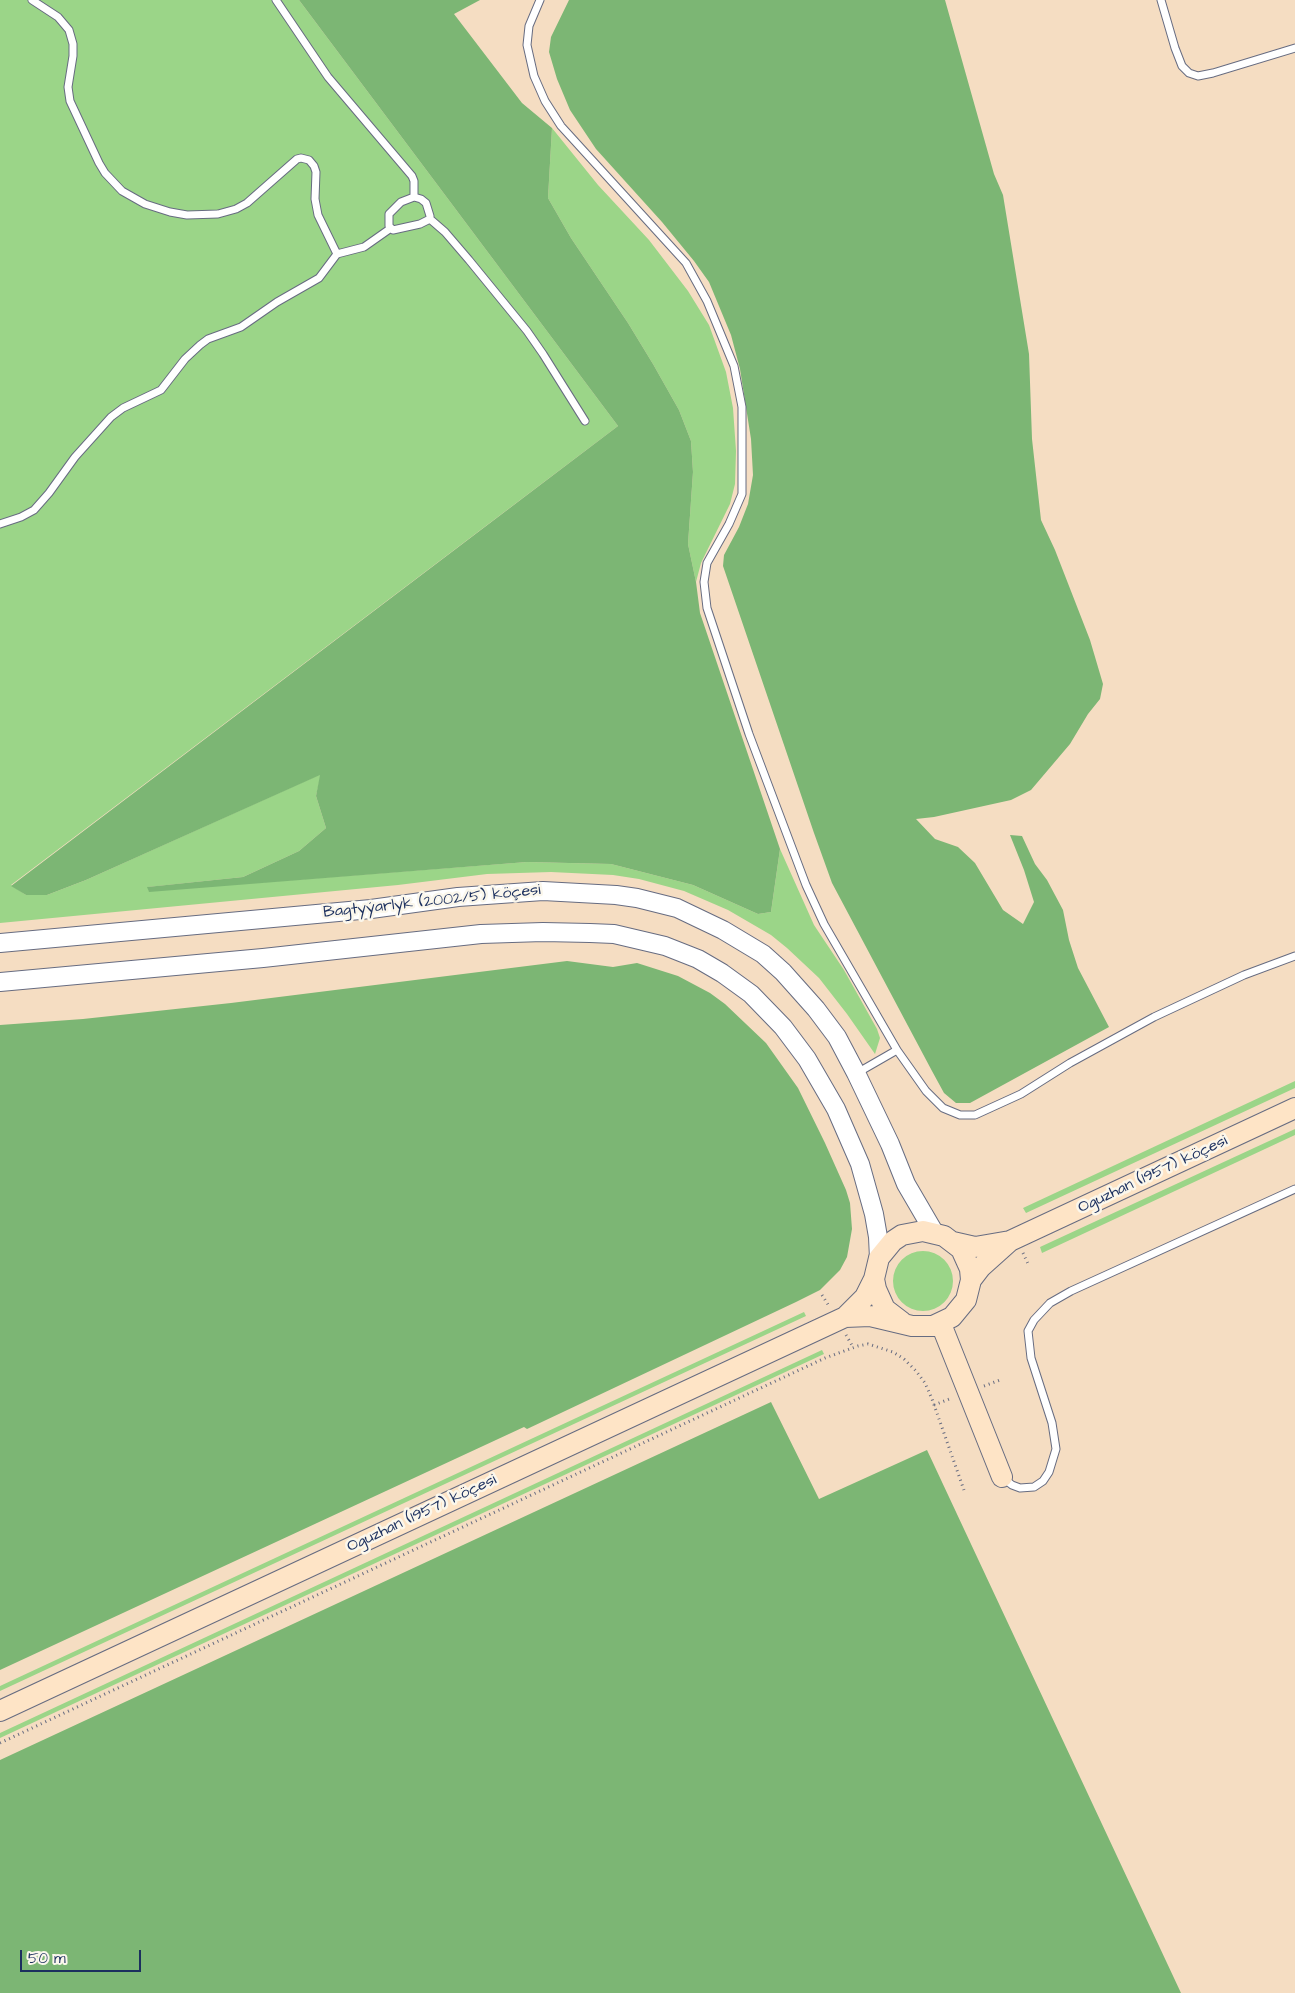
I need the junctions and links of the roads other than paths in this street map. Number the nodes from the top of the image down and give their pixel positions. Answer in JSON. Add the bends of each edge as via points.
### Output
{"nodes":[{"id":1,"x":32,"y":0,"type":"edge"},
{"id":2,"x":276,"y":0,"type":"edge"},
{"id":3,"x":540,"y":0,"type":"edge"},
{"id":4,"x":1161,"y":0,"type":"edge"},
{"id":5,"x":1295,"y":48,"type":"edge"},
{"id":6,"x":414,"y":197,"type":"junction"},
{"id":7,"x":430,"y":219,"type":"junction"},
{"id":8,"x":391,"y":228,"type":"junction"},
{"id":9,"x":337,"y":254,"type":"junction"},
{"id":10,"x":585,"y":421,"type":"dead end"},
{"id":11,"x":0,"y":524,"type":"edge"},
{"id":12,"x":0,"y":943,"type":"edge"},
{"id":13,"x":1295,"y":956,"type":"edge"},
{"id":14,"x":0,"y":982,"type":"edge"},
{"id":15,"x":897,"y":1050,"type":"junction"},
{"id":16,"x":856,"y":1073,"type":"junction"},
{"id":17,"x":1295,"y":1108,"type":"edge"},
{"id":18,"x":1295,"y":1189,"type":"edge"},
{"id":19,"x":934,"y":1232,"type":"junction"},
{"id":20,"x":1010,"y":1241,"type":"junction"},
{"id":21,"x":953,"y":1242,"type":"junction"},
{"id":22,"x":879,"y":1258,"type":"junction"},
{"id":23,"x":874,"y":1279,"type":"junction"},
{"id":24,"x":971,"y":1280,"type":"junction"},
{"id":25,"x":845,"y":1317,"type":"junction"},
{"id":26,"x":902,"y":1322,"type":"junction"},
{"id":27,"x":941,"y":1324,"type":"junction"},
{"id":28,"x":1002,"y":1477,"type":"joint"},
{"id":29,"x":0,"y":1711,"type":"edge"}],
"edges":[{"from":1,"to":9,"type":"lane","via":[[58,18],[72,36],[70,101],[105,173],[122,191],[144,204],[170,212],[218,214],[247,203],[297,159],[309,160],[316,172],[318,215]]},
{"from":2,"to":6,"type":"lane","via":[[328,77],[412,176]]},
{"from":3,"to":15,"type":"lane","via":[[529,26],[527,45],[534,76],[545,101],[566,132],[686,262],[708,301],[734,366],[742,407],[742,494],[707,563],[704,582],[707,608],[749,734],[806,885],[824,924]]},
{"from":4,"to":5,"type":"lane","via":[[1175,48],[1182,66],[1189,73],[1198,76]]},
{"from":6,"to":7,"type":"lane","via":[[426,203]]},
{"from":6,"to":8,"type":"lane","via":[[394,208],[388,220]]},
{"from":7,"to":8,"type":"lane","via":[[426,223]]},
{"from":7,"to":10,"type":"lane","via":[[451,239],[526,331]]},
{"from":8,"to":9,"type":"lane","via":[[364,247]]},
{"from":9,"to":11,"type":"lane","via":[[319,278],[282,298],[241,327],[200,344],[161,390],[110,417],[39,506]]},
{"from":12,"to":16,"type":"street","name":"Bagtyýarlyk (2002/5) köçesi","via":[[534,891],[562,890],[637,898],[678,908],[763,954],[784,972],[816,1009]]},
{"from":13,"to":15,"type":"lane","via":[[1244,975],[1162,1013],[1020,1094],[975,1115],[960,1115],[944,1108],[926,1091]]},
{"from":14,"to":22,"type":"street","via":[[482,934],[590,932],[665,946],[722,973],[751,994],[784,1027],[807,1059],[836,1109],[860,1164],[874,1214]]},
{"from":15,"to":16,"type":"lane"},
{"from":16,"to":19,"type":"street","name":"Bagtyýarlyk (2002/5) köçesi","via":[[906,1184]]},
{"from":17,"to":20,"type":"main road","name":"Oguzhan (1957) köçesi"},
{"from":18,"to":28,"type":"lane","via":[[1050,1303],[1028,1331],[1031,1358],[1052,1423],[1056,1449],[1049,1472],[1034,1487],[1020,1488]]},
{"from":19,"to":21,"type":"main road","name":"Oguzhan (1957) köçesi"},
{"from":19,"to":22,"type":"main road","name":"Oguzhan (1957) köçesi","via":[[912,1232],[902,1236],[893,1241]]},
{"from":20,"to":21,"type":"main road","name":"Oguzhan (1957) köçesi","via":[[975,1247]]},
{"from":20,"to":24,"type":"main road","name":"Oguzhan (1957) köçesi"},
{"from":21,"to":24,"type":"main road","name":"Oguzhan (1957) köçesi","via":[[966,1259]]},
{"from":22,"to":23,"type":"main road","name":"Oguzhan (1957) köçesi"},
{"from":23,"to":25,"type":"main road","name":"Oguzhan (1957) köçesi","via":[[865,1297]]},
{"from":23,"to":26,"type":"main road","via":[[882,1304]]},
{"from":24,"to":27,"type":"main road","name":"Oguzhan (1957) köçesi","via":[[960,1310]]},
{"from":25,"to":26,"type":"main road","name":"Oguzhan (1957) köçesi","via":[[870,1316]]},
{"from":25,"to":29,"type":"main road","name":"Oguzhan (1957) köçesi"},
{"from":26,"to":27,"type":"main road","name":"Oguzhan (1957) köçesi","via":[[912,1326]]},
{"from":27,"to":28,"type":"main road"}]}
